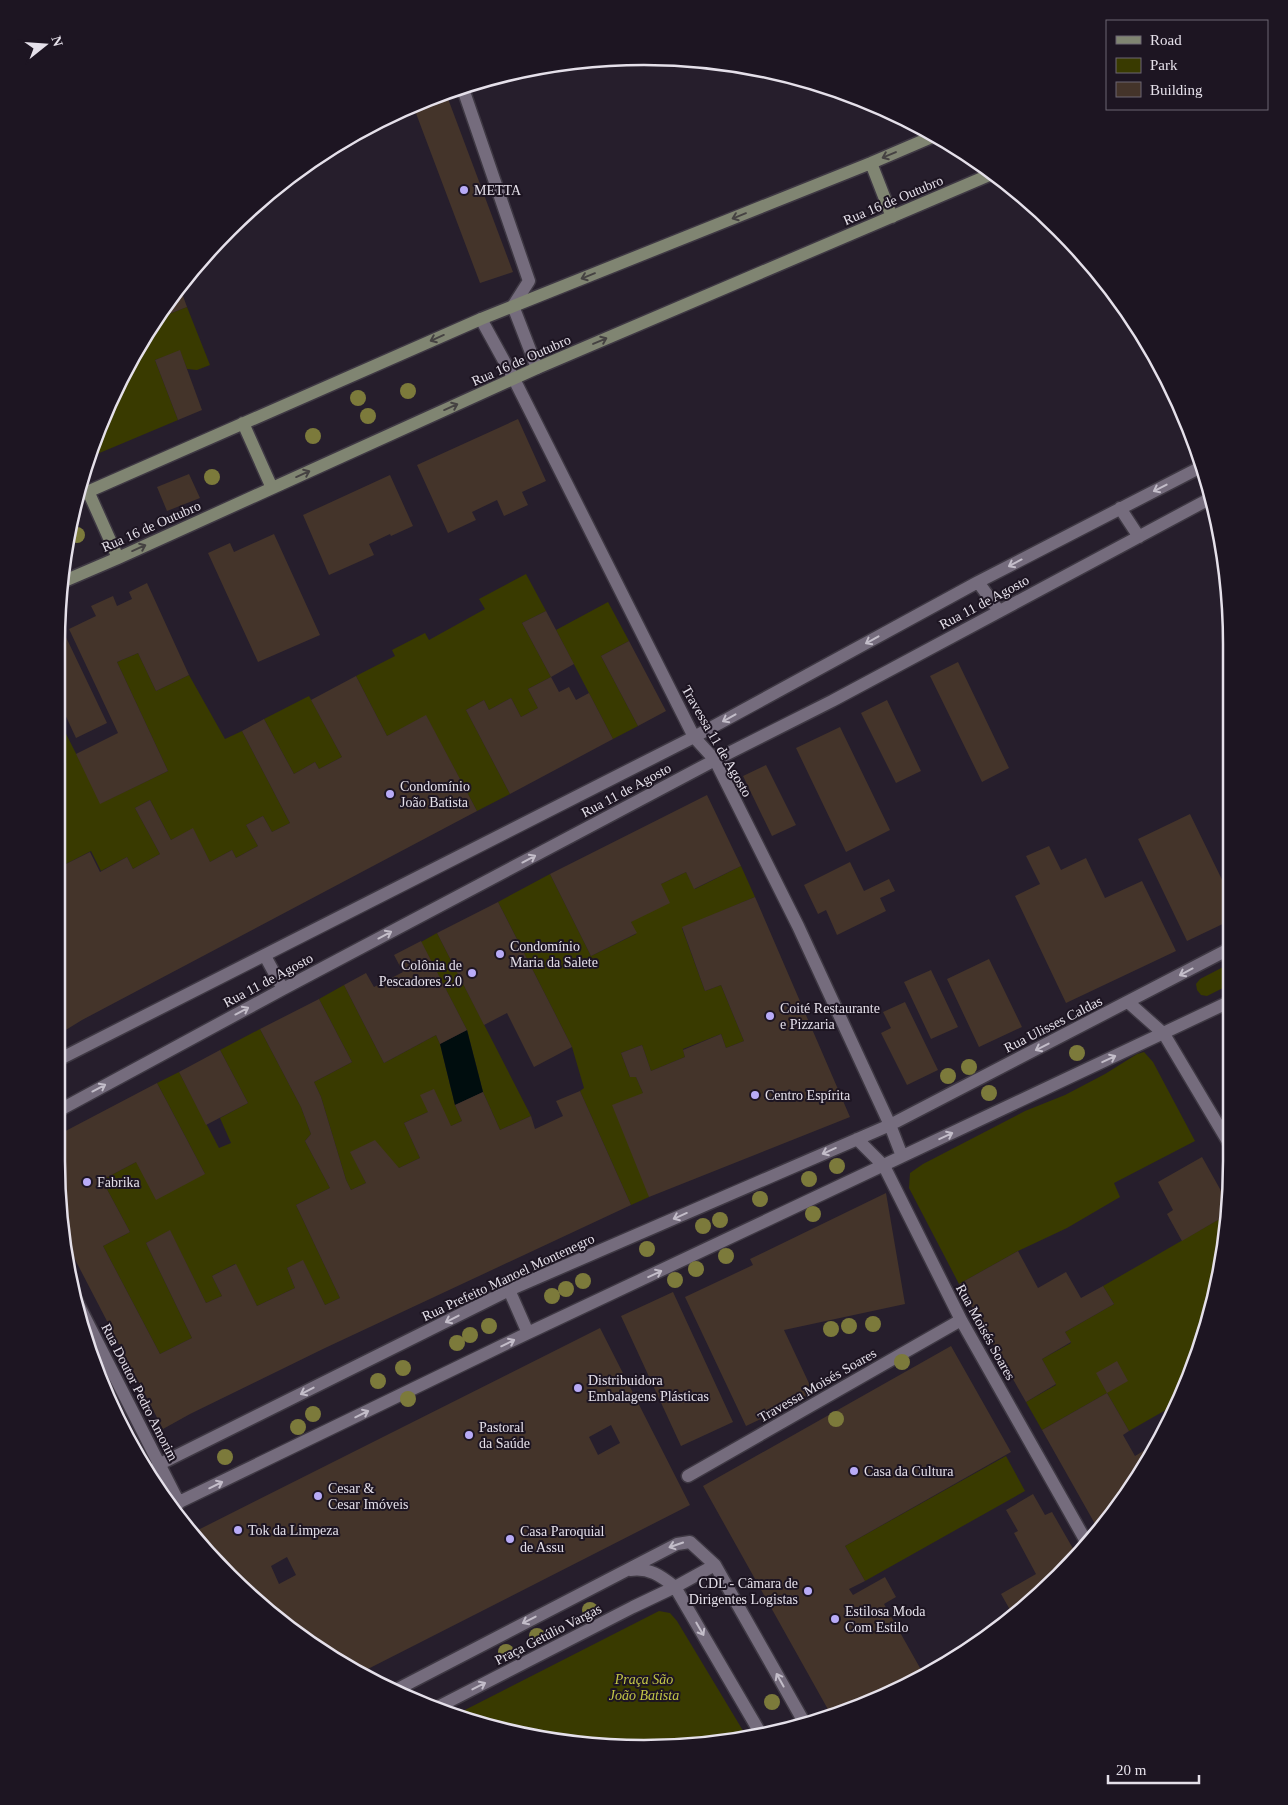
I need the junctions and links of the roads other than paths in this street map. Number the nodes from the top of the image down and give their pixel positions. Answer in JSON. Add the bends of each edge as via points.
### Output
{"nodes":[{"id":1,"x":465,"y":94,"type":"edge"},
{"id":2,"x":927,"y":139,"type":"edge"},
{"id":3,"x":871,"y":163,"type":"junction"},
{"id":4,"x":985,"y":177,"type":"edge"},
{"id":5,"x":892,"y":217,"type":"junction"},
{"id":6,"x":512,"y":306,"type":"junction"},
{"id":7,"x":481,"y":319,"type":"junction"},
{"id":8,"x":537,"y":368,"type":"junction"},
{"id":9,"x":514,"y":378,"type":"junction"},
{"id":10,"x":243,"y":423,"type":"junction"},
{"id":11,"x":1196,"y":470,"type":"edge"},
{"id":12,"x":272,"y":488,"type":"junction"},
{"id":13,"x":85,"y":493,"type":"edge"},
{"id":14,"x":84,"y":497,"type":"edge"},
{"id":15,"x":1205,"y":501,"type":"edge"},
{"id":16,"x":1120,"y":508,"type":"junction"},
{"id":17,"x":1138,"y":536,"type":"junction"},
{"id":18,"x":118,"y":558,"type":"junction"},
{"id":19,"x":69,"y":579,"type":"edge"},
{"id":20,"x":978,"y":582,"type":"junction"},
{"id":21,"x":999,"y":611,"type":"junction"},
{"id":22,"x":694,"y":737,"type":"junction"},
{"id":23,"x":715,"y":760,"type":"junction"},
{"id":24,"x":1223,"y":952,"type":"edge"},
{"id":25,"x":264,"y":956,"type":"junction"},
{"id":26,"x":283,"y":989,"type":"junction"},
{"id":27,"x":1128,"y":1002,"type":"junction"},
{"id":28,"x":1223,"y":1005,"type":"edge"},
{"id":29,"x":1164,"y":1034,"type":"junction"},
{"id":30,"x":65,"y":1056,"type":"edge"},
{"id":31,"x":65,"y":1107,"type":"edge"},
{"id":32,"x":890,"y":1125,"type":"junction"},
{"id":33,"x":1223,"y":1133,"type":"edge"},
{"id":34,"x":857,"y":1138,"type":"junction"},
{"id":35,"x":902,"y":1156,"type":"junction"},
{"id":36,"x":884,"y":1166,"type":"junction"},
{"id":37,"x":509,"y":1290,"type":"junction"},
{"id":38,"x":961,"y":1320,"type":"junction"},
{"id":39,"x":90,"y":1327,"type":"edge"},
{"id":40,"x":528,"y":1334,"type":"junction"},
{"id":41,"x":160,"y":1464,"type":"junction"},
{"id":42,"x":155,"y":1469,"type":"edge"},
{"id":43,"x":688,"y":1476,"type":"dead end"},
{"id":44,"x":171,"y":1495,"type":"edge"},
{"id":45,"x":178,"y":1503,"type":"edge"},
{"id":46,"x":1084,"y":1537,"type":"edge"},
{"id":47,"x":715,"y":1565,"type":"junction"},
{"id":48,"x":623,"y":1572,"type":"junction"},
{"id":49,"x":676,"y":1587,"type":"junction"},
{"id":50,"x":401,"y":1686,"type":"edge"},
{"id":51,"x":444,"y":1704,"type":"edge"},
{"id":52,"x":802,"y":1718,"type":"edge"},
{"id":53,"x":758,"y":1729,"type":"edge"}],
"edges":[{"from":1,"to":6,"type":"street","via":[[529,281]]},
{"from":2,"to":3,"type":"street","one_way":true},
{"from":3,"to":5,"type":"street"},
{"from":3,"to":6,"type":"street","one_way":true},
{"from":4,"to":5,"type":"street","name":"Rua 16 de Outubro"},
{"from":8,"to":5,"type":"street","name":"Rua 16 de Outubro","one_way":true},
{"from":6,"to":7,"type":"street"},
{"from":6,"to":8,"type":"street"},
{"from":7,"to":9,"type":"street","name":"Travessa 11 de Agosto"},
{"from":7,"to":10,"type":"street","one_way":true},
{"from":8,"to":9,"type":"street","name":"Rua 16 de Outubro"},
{"from":12,"to":9,"type":"street","name":"Rua 16 de Outubro","one_way":true},
{"from":9,"to":22,"type":"street","name":"Travessa 11 de Agosto"},
{"from":10,"to":12,"type":"street"},
{"from":10,"to":13,"type":"street"},
{"from":11,"to":16,"type":"street","name":"Rua 11 de Agosto","one_way":true},
{"from":18,"to":12,"type":"street","name":"Rua 16 de Outubro","one_way":true},
{"from":14,"to":18,"type":"street"},
{"from":15,"to":17,"type":"street","name":"Rua 11 de Agosto"},
{"from":16,"to":17,"type":"street"},
{"from":16,"to":20,"type":"street","name":"Rua 11 de Agosto","one_way":true},
{"from":17,"to":21,"type":"street","name":"Rua 11 de Agosto"},
{"from":18,"to":19,"type":"street","name":"Rua 16 de Outubro"},
{"from":20,"to":21,"type":"street"},
{"from":20,"to":22,"type":"street","name":"Rua 11 de Agosto","one_way":true},
{"from":21,"to":23,"type":"street","name":"Rua 11 de Agosto"},
{"from":22,"to":23,"type":"street","name":"Travessa 11 de Agosto"},
{"from":22,"to":25,"type":"street","name":"Rua 11 de Agosto"},
{"from":26,"to":23,"type":"street","name":"Rua 11 de Agosto","one_way":true},
{"from":23,"to":32,"type":"street","name":"Travessa 11 de Agosto","via":[[798,926]]},
{"from":24,"to":27,"type":"street","name":"Rua Ulisses Caldas","one_way":true},
{"from":25,"to":26,"type":"street"},
{"from":25,"to":30,"type":"street","name":"Rua 11 de Agosto"},
{"from":31,"to":26,"type":"street","name":"Rua 11 de Agosto","one_way":true},
{"from":27,"to":29,"type":"street"},
{"from":27,"to":32,"type":"street","name":"Rua Ulisses Caldas","one_way":true},
{"from":28,"to":29,"type":"street"},
{"from":29,"to":33,"type":"street"},
{"from":35,"to":29,"type":"street","one_way":true},
{"from":32,"to":34,"type":"street","name":"Rua Prefeito Manoel Montenegro"},
{"from":32,"to":35,"type":"street","name":"Travessa 11 de Agosto"},
{"from":34,"to":36,"type":"street","name":"Rua Moisés Soares"},
{"from":34,"to":37,"type":"street","name":"Rua Prefeito Manoel Montenegro","one_way":true},
{"from":35,"to":36,"type":"street"},
{"from":36,"to":38,"type":"street","name":"Rua Moisés Soares"},
{"from":40,"to":36,"type":"street","one_way":true},
{"from":37,"to":40,"type":"street"},
{"from":37,"to":41,"type":"street","name":"Rua Prefeito Manoel Montenegro","one_way":true},
{"from":38,"to":43,"type":"street","name":"Travessa Moisés Soares"},
{"from":38,"to":46,"type":"street","name":"Rua Moisés Soares"},
{"from":39,"to":41,"type":"street","name":"Rua Doutor Pedro Amorim"},
{"from":45,"to":40,"type":"street","one_way":true},
{"from":41,"to":42,"type":"street","name":"Rua Prefeito Manoel Montenegro"},
{"from":41,"to":44,"type":"street","name":"Rua Doutor Pedro Amorim"},
{"from":47,"to":48,"type":"street","name":"Praça Getúlio Vargas","one_way":true,"via":[[690,1542],[677,1544]]},
{"from":47,"to":49,"type":"street","name":"Praça Getúlio Vargas"},
{"from":52,"to":47,"type":"street","name":"Praça Getúlio Vargas","one_way":true},
{"from":48,"to":49,"type":"street","name":"Praça Getúlio Vargas","via":[[649,1570]]},
{"from":48,"to":50,"type":"street","name":"Praça Getúlio Vargas","one_way":true},
{"from":51,"to":49,"type":"street","name":"Praça Getúlio Vargas","one_way":true},
{"from":49,"to":53,"type":"street","name":"Praça Getúlio Vargas","one_way":true}]}
